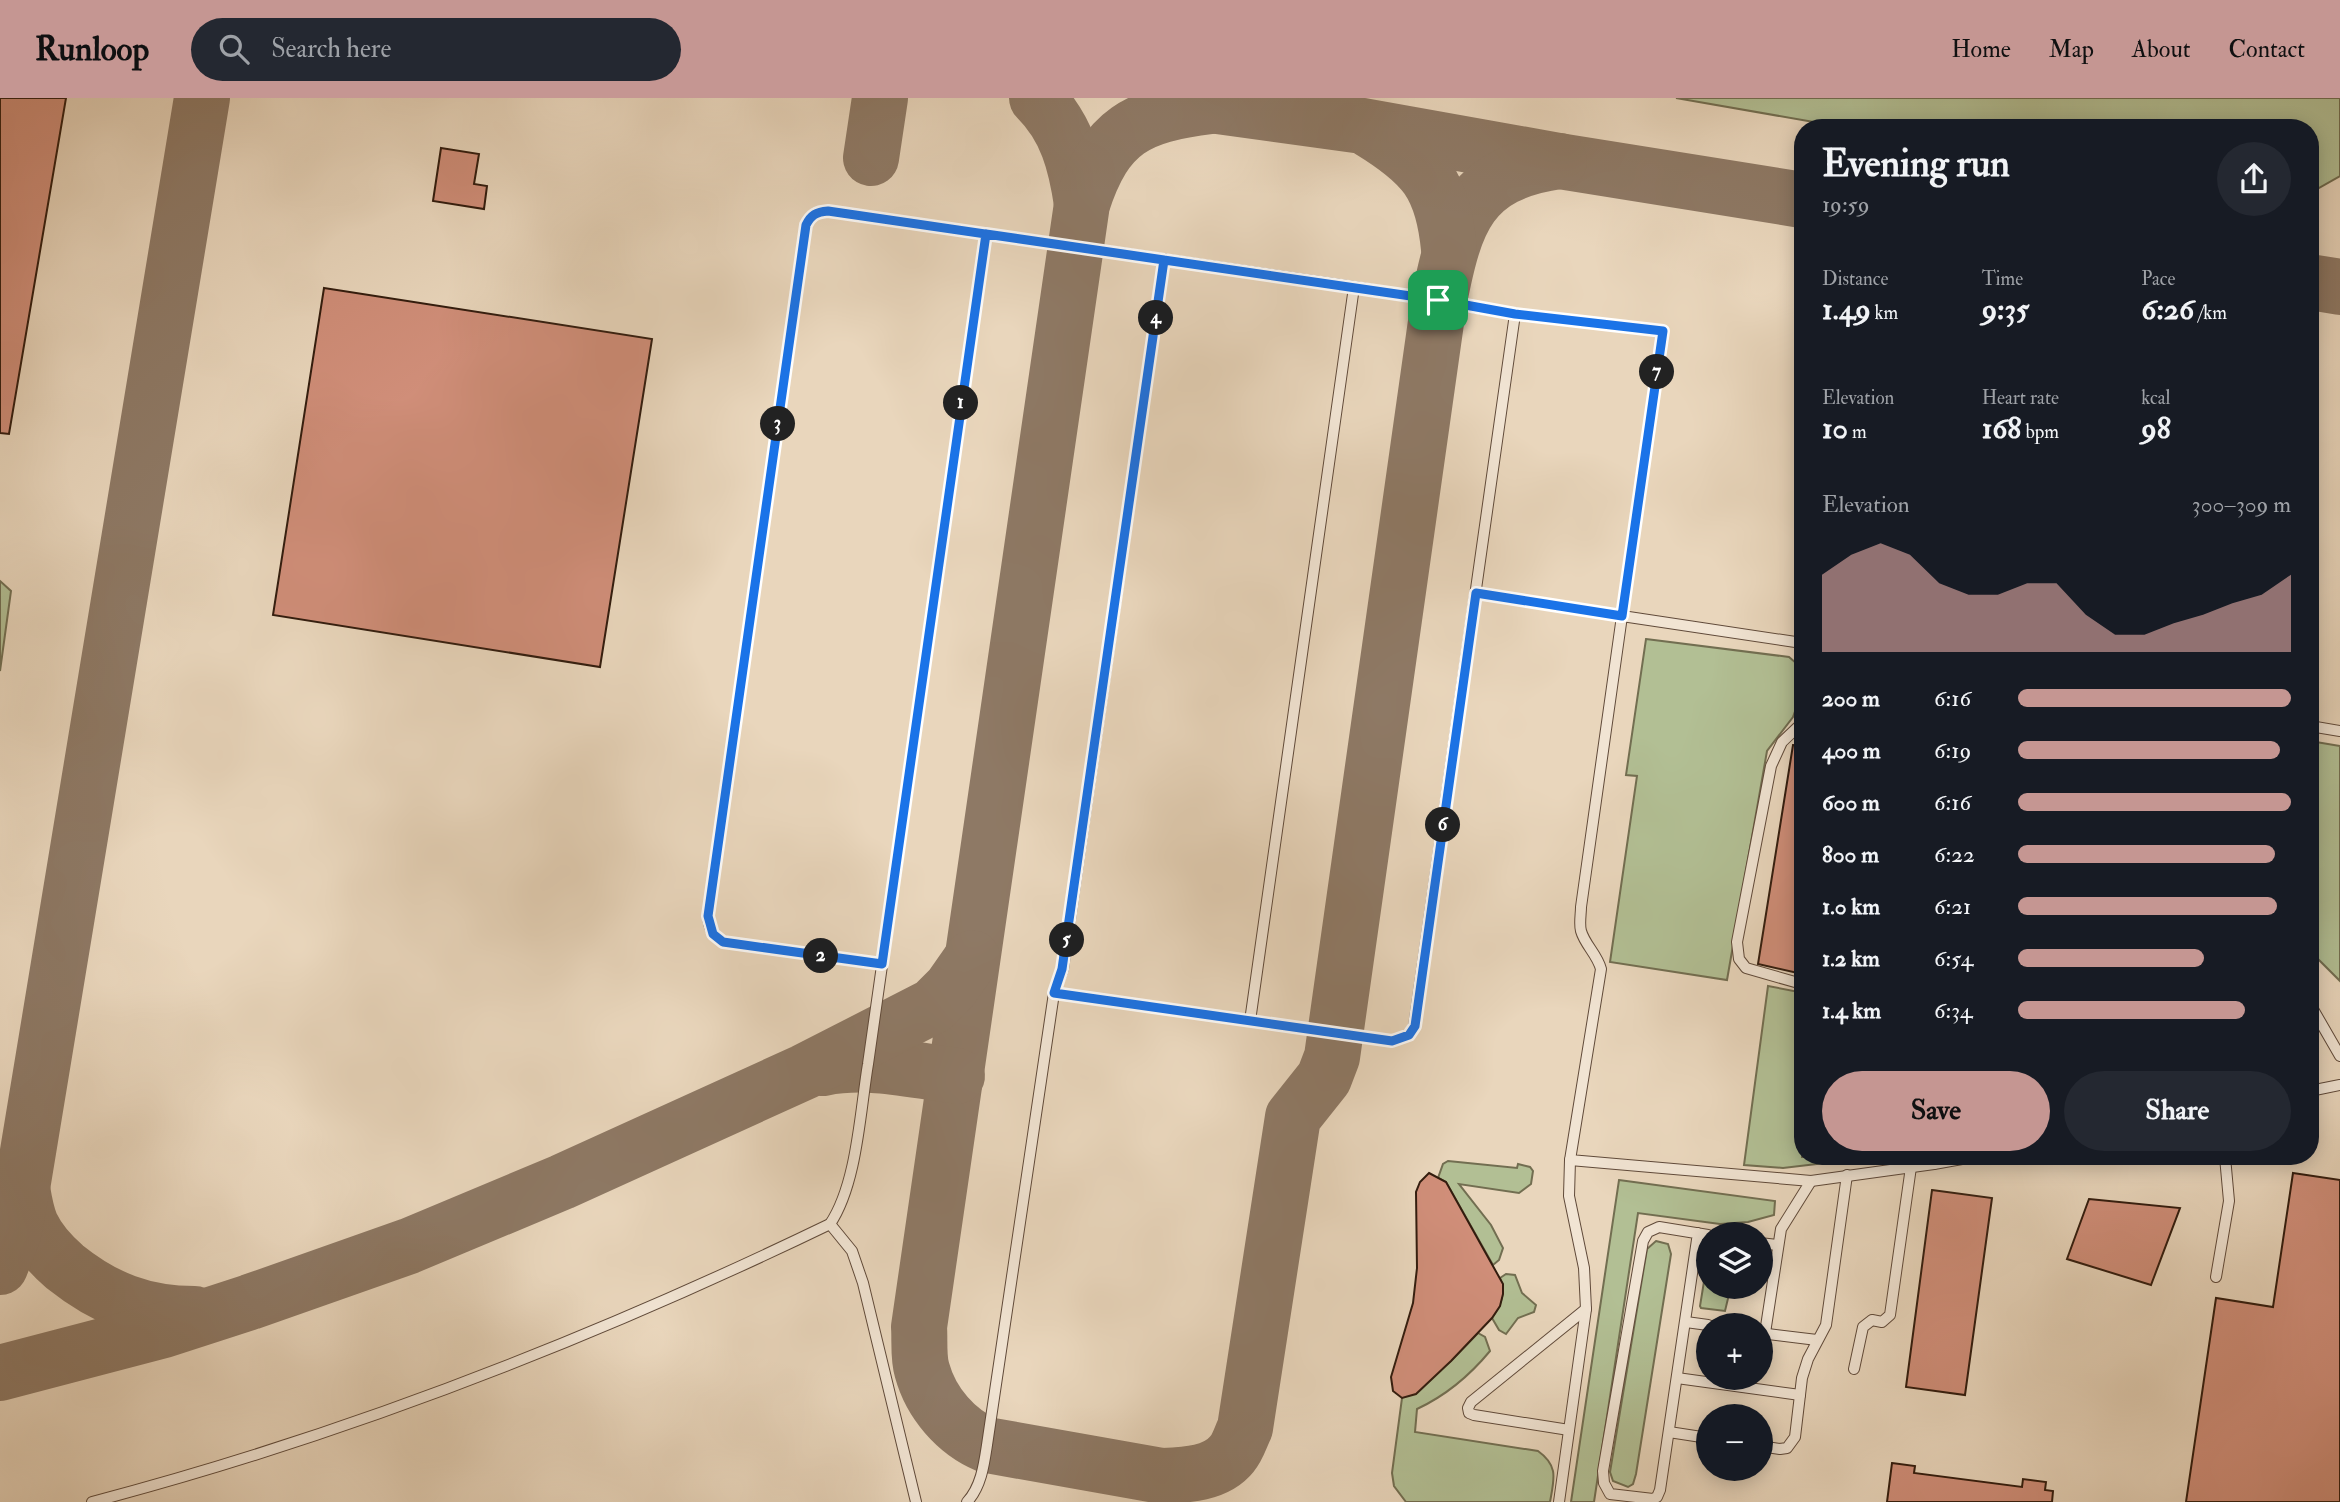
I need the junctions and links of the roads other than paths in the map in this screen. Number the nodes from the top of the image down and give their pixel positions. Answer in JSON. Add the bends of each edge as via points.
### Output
{"nodes":[{"id":1,"x":986,"y":234,"type":"junction"},
{"id":2,"x":1164,"y":260,"type":"junction"},
{"id":3,"x":1354,"y":287,"type":"junction"},
{"id":4,"x":1515,"y":314,"type":"junction"},
{"id":5,"x":1476,"y":593,"type":"junction"},
{"id":6,"x":1622,"y":616,"type":"junction"},
{"id":7,"x":1794,"y":642,"type":"edge"},
{"id":8,"x":2319,"y":728,"type":"edge"},
{"id":9,"x":1794,"y":731,"type":"edge"},
{"id":10,"x":2340,"y":731,"type":"edge"},
{"id":11,"x":882,"y":964,"type":"junction"},
{"id":12,"x":1794,"y":982,"type":"edge"},
{"id":13,"x":1054,"y":993,"type":"junction"},
{"id":14,"x":2319,"y":1020,"type":"edge"},
{"id":15,"x":1250,"y":1021,"type":"junction"},
{"id":16,"x":2340,"y":1056,"type":"edge"},
{"id":17,"x":2340,"y":1085,"type":"edge"},
{"id":18,"x":2319,"y":1089,"type":"edge"},
{"id":19,"x":1570,"y":1160,"type":"junction"},
{"id":20,"x":1918,"y":1165,"type":"edge"},
{"id":21,"x":2226,"y":1165,"type":"edge"},
{"id":22,"x":1911,"y":1167,"type":"junction"},
{"id":23,"x":1847,"y":1175,"type":"junction"},
{"id":24,"x":1811,"y":1181,"type":"junction"},
{"id":25,"x":830,"y":1224,"type":"junction"},
{"id":26,"x":1696,"y":1233,"type":"edge"},
{"id":27,"x":1773,"y":1245,"type":"edge"},
{"id":28,"x":1777,"y":1245,"type":"junction"},
{"id":29,"x":1696,"y":1270,"type":"edge"},
{"id":30,"x":2216,"y":1277,"type":"dead end"},
{"id":31,"x":1586,"y":1309,"type":"junction"},
{"id":32,"x":1766,"y":1313,"type":"edge"},
{"id":33,"x":1686,"y":1322,"type":"junction"},
{"id":34,"x":1696,"y":1323,"type":"edge"},
{"id":35,"x":1773,"y":1334,"type":"edge"},
{"id":36,"x":1817,"y":1340,"type":"junction"},
{"id":37,"x":1854,"y":1369,"type":"dead end"},
{"id":38,"x":1677,"y":1378,"type":"junction"},
{"id":39,"x":1800,"y":1395,"type":"junction"},
{"id":40,"x":1569,"y":1430,"type":"junction"},
{"id":41,"x":1669,"y":1432,"type":"junction"},
{"id":42,"x":1696,"y":1436,"type":"edge"},
{"id":43,"x":1773,"y":1448,"type":"edge"},
{"id":44,"x":92,"y":1502,"type":"edge"},
{"id":45,"x":916,"y":1502,"type":"edge"},
{"id":46,"x":967,"y":1502,"type":"edge"},
{"id":47,"x":1559,"y":1502,"type":"edge"}],
"edges":[{"from":1,"to":2,"type":"lane"},
{"from":1,"to":11,"type":"lane"},
{"from":1,"to":11,"type":"lane","via":[[819,211],[806,225],[802,253],[709,928],[723,942]]},
{"from":2,"to":3,"type":"lane"},
{"from":2,"to":13,"type":"lane","via":[[1062,969]]},
{"from":3,"to":4,"type":"lane"},
{"from":3,"to":15,"type":"lane"},
{"from":4,"to":5,"type":"lane"},
{"from":4,"to":6,"type":"lane","via":[[1663,331]]},
{"from":5,"to":6,"type":"lane"},
{"from":5,"to":15,"type":"lane","via":[[1415,1026],[1409,1035],[1392,1041]]},
{"from":6,"to":7,"type":"lane"},
{"from":6,"to":19,"type":"lane","via":[[1581,907],[1580,930],[1601,969]]},
{"from":8,"to":10,"type":"lane"},
{"from":9,"to":12,"type":"lane","via":[[1782,742],[1771,766],[1737,942],[1739,959],[1746,968]]},
{"from":11,"to":25,"type":"lane","via":[[850,1177]]},
{"from":13,"to":15,"type":"lane"},
{"from":13,"to":46,"type":"lane","via":[[987,1445],[974,1494]]},
{"from":14,"to":16,"type":"lane"},
{"from":17,"to":18,"type":"lane"},
{"from":19,"to":24,"type":"lane"},
{"from":19,"to":31,"type":"lane","via":[[1569,1196],[1584,1268]]},
{"from":20,"to":22,"type":"lane"},
{"from":21,"to":30,"type":"lane","via":[[2229,1201]]},
{"from":22,"to":23,"type":"lane"},
{"from":22,"to":37,"type":"lane","via":[[1890,1315],[1863,1327]]},
{"from":23,"to":24,"type":"lane"},
{"from":23,"to":36,"type":"lane","via":[[1828,1314]]},
{"from":24,"to":28,"type":"lane","via":[[1781,1229]]},
{"from":25,"to":44,"type":"lane","via":[[716,1279],[504,1367],[357,1421]]},
{"from":25,"to":45,"type":"lane","via":[[852,1251],[863,1283]]},
{"from":26,"to":41,"type":"lane","via":[[1659,1227],[1643,1241],[1603,1471],[1610,1494],[1657,1497]]},
{"from":27,"to":28,"type":"lane"},
{"from":28,"to":32,"type":"lane"},
{"from":29,"to":33,"type":"lane"},
{"from":31,"to":40,"type":"lane"},
{"from":31,"to":40,"type":"lane","via":[[1468,1408],[1474,1415]]},
{"from":33,"to":34,"type":"lane"},
{"from":33,"to":38,"type":"lane"},
{"from":35,"to":36,"type":"lane"},
{"from":36,"to":39,"type":"lane"},
{"from":38,"to":39,"type":"lane"},
{"from":38,"to":41,"type":"lane"},
{"from":39,"to":43,"type":"lane","via":[[1792,1444]]},
{"from":40,"to":47,"type":"lane"},
{"from":41,"to":42,"type":"lane"}]}
